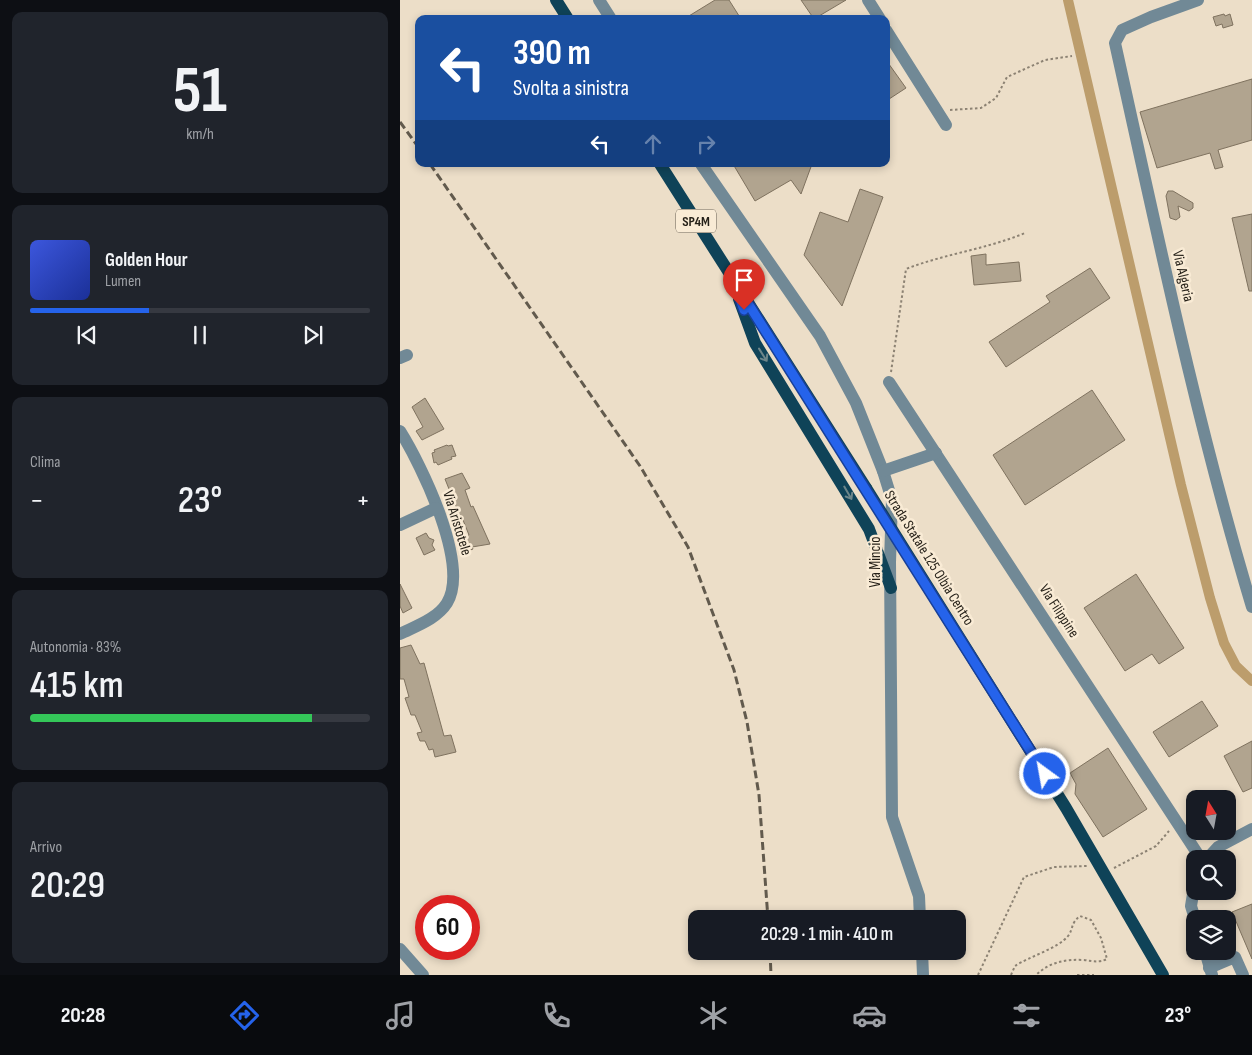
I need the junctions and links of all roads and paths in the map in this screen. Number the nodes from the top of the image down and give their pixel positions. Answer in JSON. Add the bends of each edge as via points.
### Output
{"nodes":[{"id":1,"x":556,"y":0,"type":"edge"},
{"id":2,"x":599,"y":0,"type":"edge"},
{"id":3,"x":868,"y":0,"type":"edge"},
{"id":4,"x":1198,"y":0,"type":"edge"},
{"id":5,"x":565,"y":15,"type":"edge"},
{"id":6,"x":608,"y":15,"type":"edge"},
{"id":7,"x":877,"y":15,"type":"edge"},
{"id":8,"x":890,"y":36,"type":"edge"},
{"id":9,"x":1072,"y":56,"type":"dead end"},
{"id":10,"x":935,"y":109,"type":"junction"},
{"id":11,"x":946,"y":125,"type":"dead end"},
{"id":12,"x":662,"y":167,"type":"edge"},
{"id":13,"x":703,"y":167,"type":"edge"},
{"id":14,"x":1025,"y":233,"type":"dead end"},
{"id":15,"x":732,"y":278,"type":"junction"},
{"id":16,"x":889,"y":382,"type":"joint"},
{"id":17,"x":401,"y":434,"type":"edge"},
{"id":18,"x":936,"y":453,"type":"junction"},
{"id":19,"x":883,"y":471,"type":"junction"},
{"id":20,"x":436,"y":508,"type":"junction"},
{"id":21,"x":400,"y":524,"type":"edge"},
{"id":22,"x":891,"y":588,"type":"junction"},
{"id":23,"x":1252,"y":607,"type":"edge"},
{"id":24,"x":400,"y":634,"type":"edge"},
{"id":25,"x":1178,"y":821,"type":"junction"},
{"id":26,"x":1252,"y":829,"type":"edge"},
{"id":27,"x":1196,"y":850,"type":"edge"},
{"id":28,"x":1215,"y":850,"type":"edge"},
{"id":29,"x":1091,"y":866,"type":"dead end"},
{"id":30,"x":1106,"y":868,"type":"dead end"},
{"id":31,"x":920,"y":910,"type":"edge"},
{"id":32,"x":400,"y":949,"type":"edge"},
{"id":33,"x":922,"y":960,"type":"edge"},
{"id":34,"x":1211,"y":971,"type":"edge"},
{"id":35,"x":423,"y":975,"type":"edge"},
{"id":36,"x":923,"y":975,"type":"edge"},
{"id":37,"x":978,"y":975,"type":"edge"},
{"id":38,"x":1011,"y":975,"type":"edge"},
{"id":39,"x":1036,"y":975,"type":"edge"},
{"id":40,"x":1077,"y":975,"type":"edge"},
{"id":41,"x":1094,"y":975,"type":"edge"},
{"id":42,"x":1163,"y":975,"type":"edge"},
{"id":43,"x":1243,"y":975,"type":"edge"}],
"edges":[{"from":1,"to":5,"type":"main road"},
{"from":2,"to":6,"type":"street"},
{"from":3,"to":7,"type":"street"},
{"from":4,"to":23,"type":"street","name":"Via Algeria","via":[[1122,30],[1115,43],[1166,274],[1225,517]]},
{"from":8,"to":10,"type":"street"},
{"from":9,"to":10,"type":"path","via":[[1045,60],[1007,77],[996,98],[981,108]]},
{"from":10,"to":11,"type":"street"},
{"from":12,"to":15,"type":"main road","name":"Strada Statale 125 Olbia Centro","number":"SP4M"},
{"from":13,"to":19,"type":"street","name":"Via Mincio","via":[[820,336],[856,403]]},
{"from":14,"to":16,"type":"path","via":[[906,269]]},
{"from":15,"to":22,"type":"main road","one_way":true,"via":[[755,343],[869,529]]},
{"from":15,"to":42,"type":"main road","name":"Strada Statale 125 Olbia Centro","number":"SP4M","bridge":true,"via":[[1066,808]]},
{"from":16,"to":18,"type":"street","name":"Via Filippine"},
{"from":17,"to":20,"type":"street","name":"Via Aristotele","via":[[426,478]]},
{"from":18,"to":19,"type":"street"},
{"from":18,"to":25,"type":"street","name":"Via Filippine"},
{"from":19,"to":22,"type":"street","name":"Via Mincio","via":[[892,500]]},
{"from":20,"to":21,"type":"street"},
{"from":20,"to":24,"type":"street","name":"Via Aristotele","via":[[451,548],[453,586],[447,602],[435,616]]},
{"from":22,"to":31,"type":"street","name":"Via Mincio","via":[[892,817],[919,896]]},
{"from":25,"to":27,"type":"street","name":"Via Filippine"},
{"from":25,"to":30,"type":"path","via":[[1156,846],[1114,868]]},
{"from":26,"to":28,"type":"street"},
{"from":29,"to":37,"type":"path","via":[[1054,867],[1024,877]]},
{"from":32,"to":35,"type":"street"},
{"from":33,"to":36,"type":"street"},
{"from":34,"to":43,"type":"street","via":[[1235,957]]},
{"from":38,"to":39,"type":"path","via":[[1014,966],[1069,936],[1074,921],[1080,916],[1091,920],[1107,958],[1100,962],[1057,962]]},
{"from":40,"to":41,"type":"path"}]}
